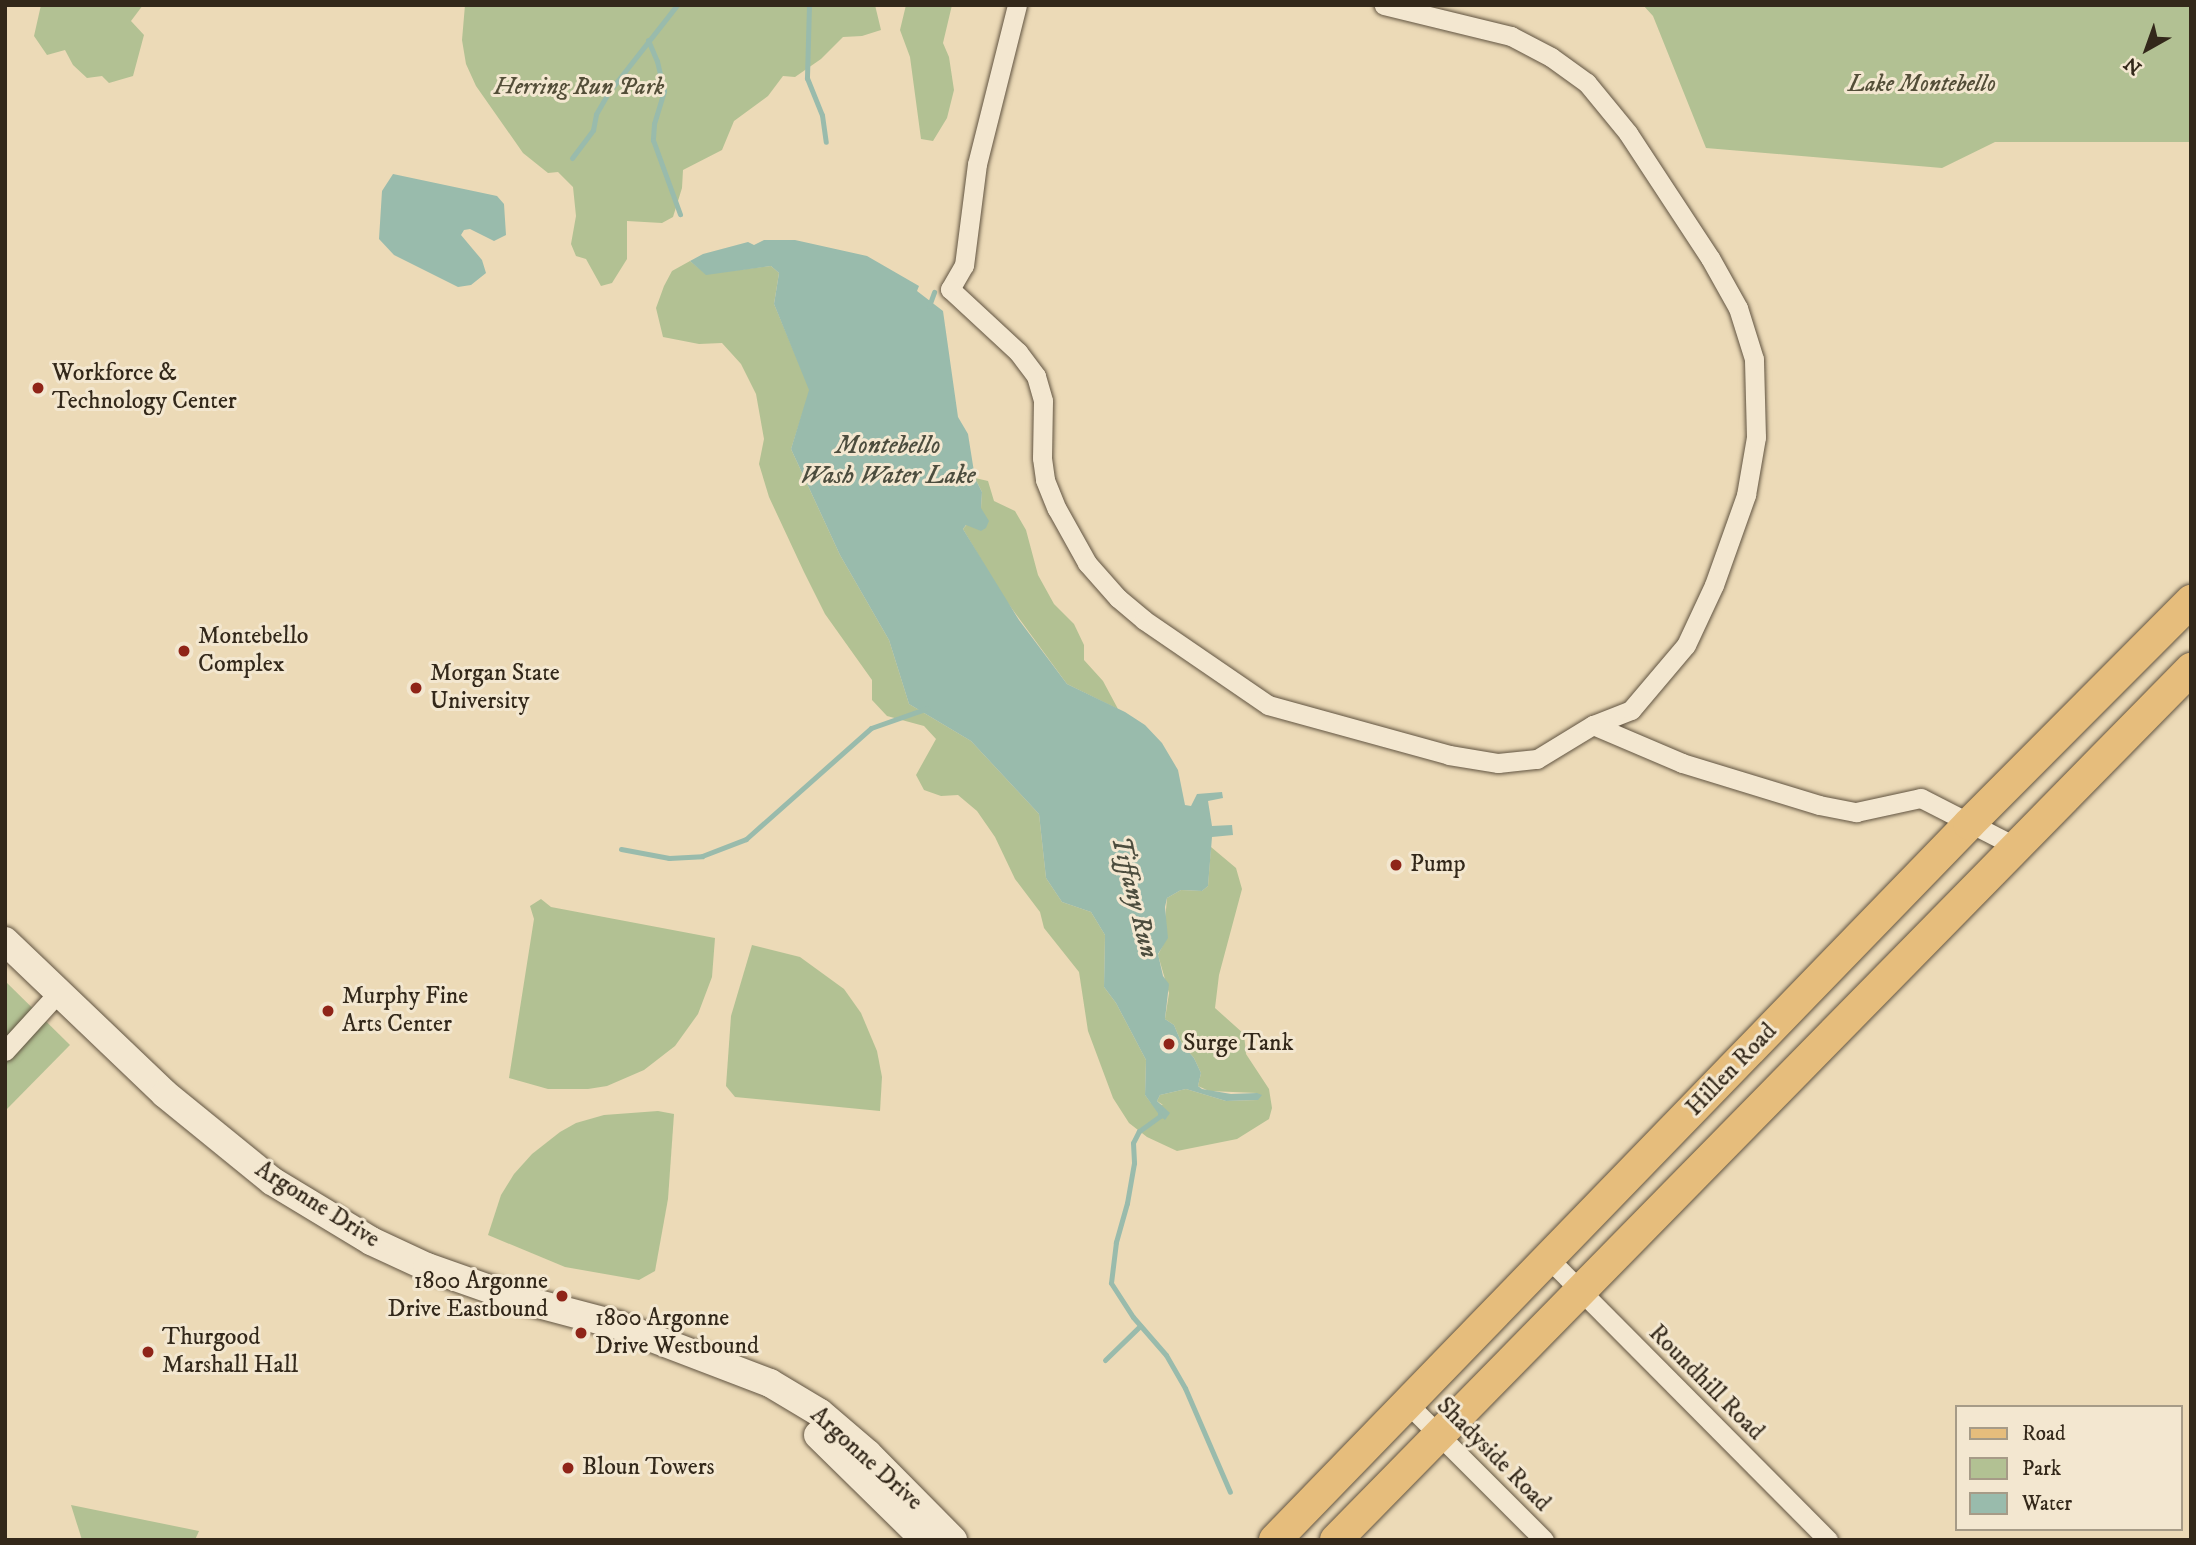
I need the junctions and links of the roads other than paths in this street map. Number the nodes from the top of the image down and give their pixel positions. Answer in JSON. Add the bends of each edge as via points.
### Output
{"nodes":[{"id":1,"x":1017,"y":5,"type":"edge"},
{"id":2,"x":1384,"y":5,"type":"edge"},
{"id":3,"x":2191,"y":601,"type":"edge"},
{"id":4,"x":2191,"y":669,"type":"edge"},
{"id":5,"x":1593,"y":725,"type":"junction"},
{"id":6,"x":1969,"y":824,"type":"junction"},
{"id":7,"x":2015,"y":846,"type":"junction"},
{"id":8,"x":5,"y":941,"type":"edge"},
{"id":9,"x":58,"y":993,"type":"junction"},
{"id":10,"x":5,"y":1051,"type":"edge"},
{"id":11,"x":1550,"y":1260,"type":"junction"},
{"id":12,"x":1580,"y":1291,"type":"junction"},
{"id":13,"x":735,"y":1371,"type":"junction"},
{"id":14,"x":1408,"y":1404,"type":"junction"},
{"id":15,"x":1439,"y":1436,"type":"junction"},
{"id":16,"x":925,"y":1540,"type":"edge"},
{"id":17,"x":953,"y":1540,"type":"edge"},
{"id":18,"x":1275,"y":1540,"type":"edge"},
{"id":19,"x":1336,"y":1540,"type":"edge"},
{"id":20,"x":1544,"y":1540,"type":"edge"},
{"id":21,"x":1828,"y":1540,"type":"edge"}],
"edges":[{"from":1,"to":5,"type":"street","via":[[977,164],[964,265],[950,289],[1018,352],[1036,376],[1043,401],[1042,458],[1049,491],[1095,573],[1144,620],[1251,696],[1278,709],[1449,755],[1499,763],[1537,759]]},
{"from":2,"to":5,"type":"street","via":[[1511,36],[1565,65],[1587,83],[1628,133],[1710,258],[1749,335],[1757,408],[1753,460],[1743,505],[1714,585],[1686,645],[1631,710]]},
{"from":3,"to":6,"type":"main road","name":"Hillen Road"},
{"from":4,"to":7,"type":"main road","name":"Hillen Road"},
{"from":5,"to":6,"type":"street","via":[[1682,763],[1819,805],[1856,812],[1921,799]]},
{"from":6,"to":7,"type":"street"},
{"from":6,"to":11,"type":"main road","name":"Hillen Road"},
{"from":7,"to":12,"type":"main road","name":"Hillen Road"},
{"from":8,"to":9,"type":"main road","name":"Argonne Drive"},
{"from":9,"to":10,"type":"street"},
{"from":9,"to":13,"type":"main road","name":"Argonne Drive","via":[[216,1137],[272,1181],[371,1241],[427,1268],[618,1325]]},
{"from":11,"to":12,"type":"street","name":"Roundhill Road"},
{"from":11,"to":14,"type":"main road","name":"Hillen Road"},
{"from":12,"to":15,"type":"main road","name":"Hillen Road"},
{"from":12,"to":21,"type":"street","name":"Roundhill Road"},
{"from":13,"to":16,"type":"main road","name":"Argonne Drive","via":[[823,1439]]},
{"from":13,"to":17,"type":"main road","name":"Argonne Drive","via":[[770,1383],[820,1413],[890,1475]]},
{"from":14,"to":15,"type":"street","name":"Shadyside Road"},
{"from":14,"to":18,"type":"main road","name":"Hillen Road"},
{"from":15,"to":19,"type":"main road","name":"Hillen Road"},
{"from":15,"to":20,"type":"street","name":"Shadyside Road"}]}
